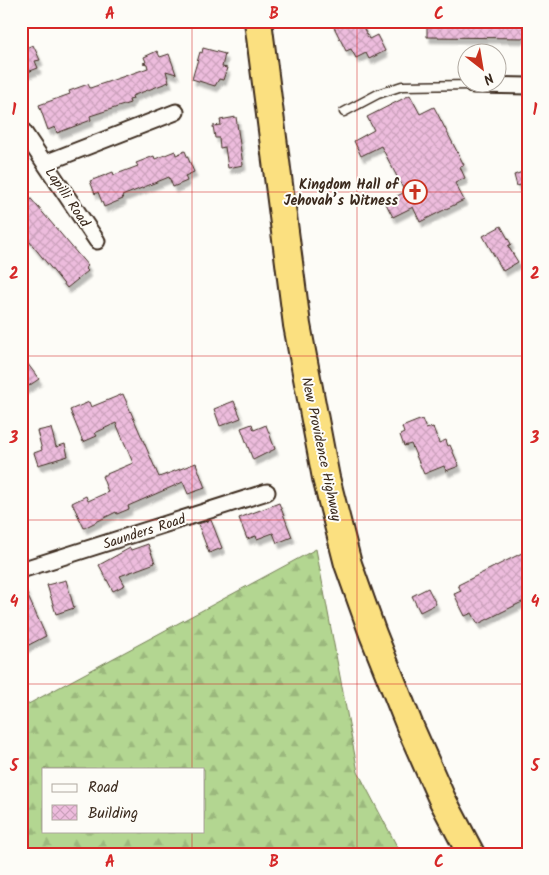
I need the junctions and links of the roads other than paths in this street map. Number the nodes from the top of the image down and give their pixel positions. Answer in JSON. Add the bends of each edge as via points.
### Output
{"nodes":[{"id":1,"x":258,"y":21,"type":"edge"},
{"id":2,"x":456,"y":85,"type":"edge"},
{"id":3,"x":506,"y":86,"type":"edge"},
{"id":4,"x":528,"y":86,"type":"edge"},
{"id":5,"x":176,"y":112,"type":"dead end"},
{"id":6,"x":344,"y":112,"type":"dead end"},
{"id":7,"x":21,"y":128,"type":"edge"},
{"id":8,"x":45,"y":163,"type":"junction"},
{"id":9,"x":97,"y":240,"type":"dead end"},
{"id":10,"x":267,"y":492,"type":"dead end"},
{"id":11,"x":21,"y":570,"type":"edge"},
{"id":12,"x":471,"y":854,"type":"edge"}],
"edges":[{"from":1,"to":12,"type":"highway","name":"New Providence Highway","via":[[297,325],[338,526],[373,634],[411,729]]},
{"from":2,"to":6,"type":"lane","via":[[402,86]]},
{"from":3,"to":4,"type":"street"},
{"from":5,"to":8,"type":"street"},
{"from":7,"to":8,"type":"street","name":"Lapilli Road"},
{"from":8,"to":9,"type":"street","name":"Lapilli Road"},
{"from":10,"to":11,"type":"street","name":"Saunders Road"}]}
